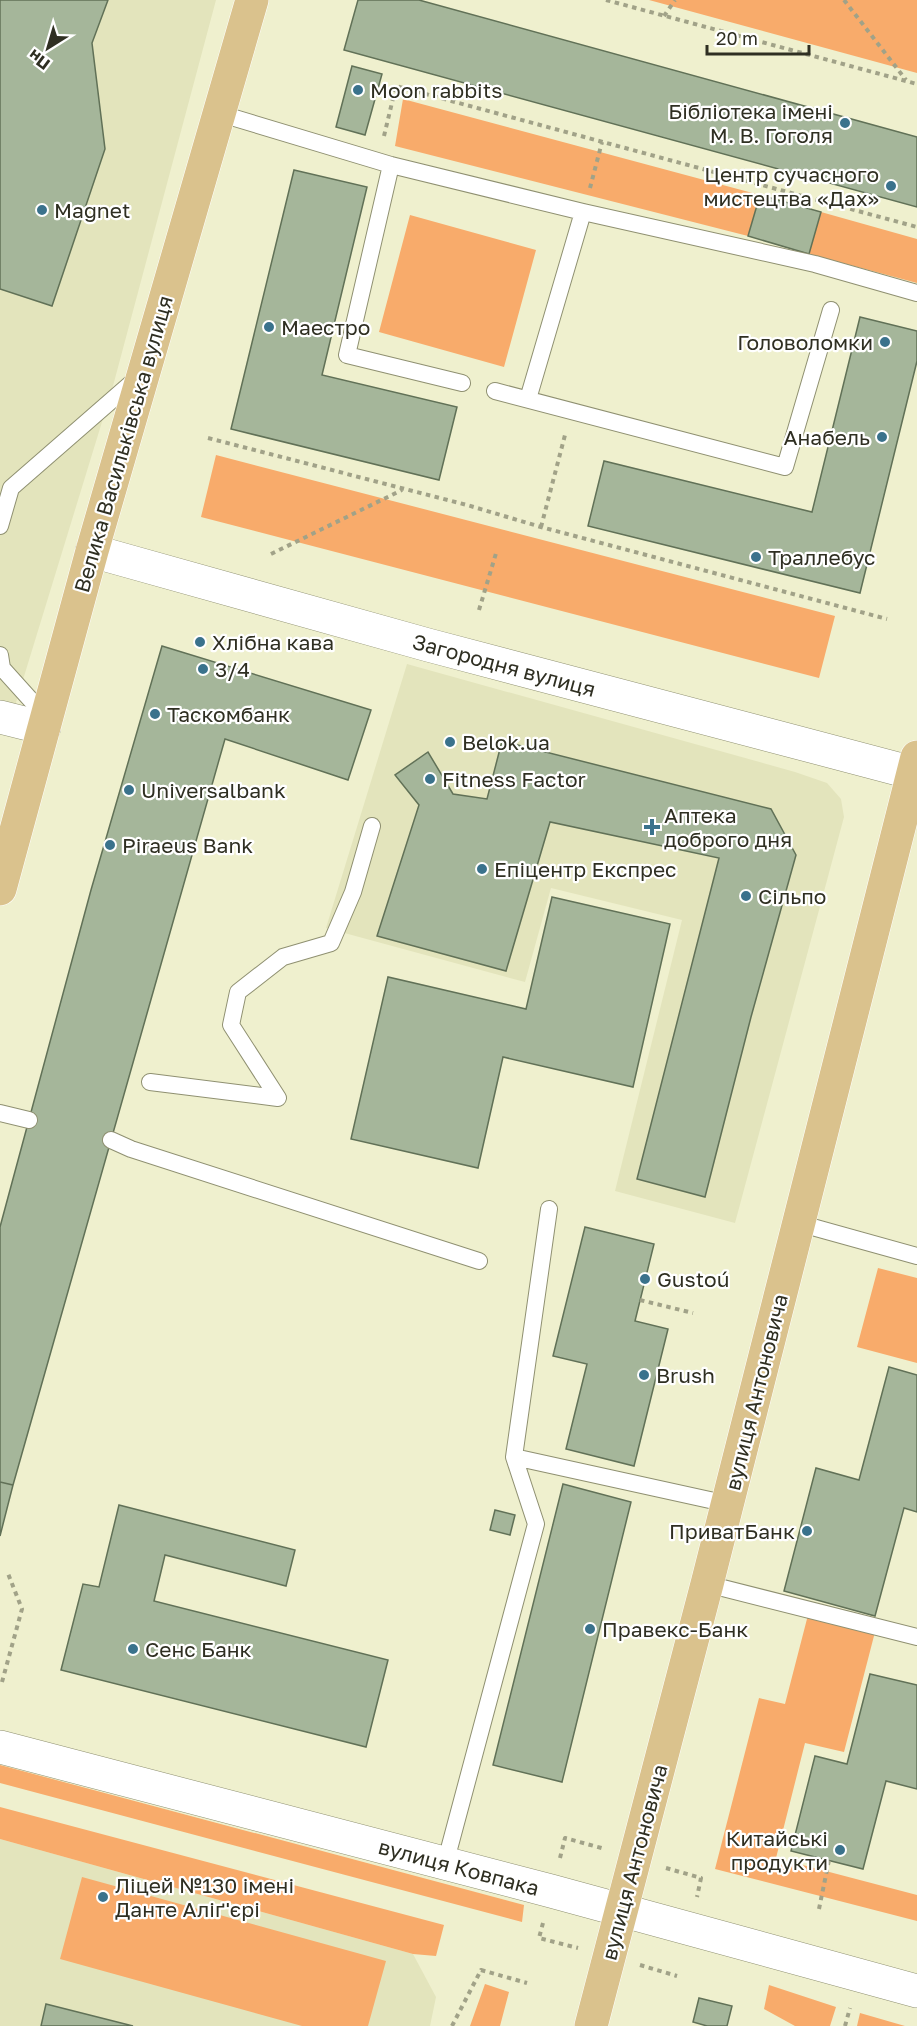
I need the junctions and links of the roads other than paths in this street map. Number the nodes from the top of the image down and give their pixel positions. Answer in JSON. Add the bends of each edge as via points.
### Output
{"nodes":[{"id":1,"x":252,"y":0,"type":"edge"},
{"id":2,"x":218,"y":113,"type":"junction"},
{"id":3,"x":384,"y":163,"type":"junction"},
{"id":4,"x":583,"y":212,"type":"junction"},
{"id":5,"x":917,"y":293,"type":"edge"},
{"id":6,"x":831,"y":310,"type":"dead end"},
{"id":7,"x":144,"y":372,"type":"junction"},
{"id":8,"x":462,"y":383,"type":"dead end"},
{"id":9,"x":495,"y":391,"type":"dead end"},
{"id":10,"x":528,"y":399,"type":"junction"},
{"id":11,"x":0,"y":526,"type":"edge"},
{"id":12,"x":92,"y":551,"type":"junction"},
{"id":13,"x":0,"y":655,"type":"edge"},
{"id":14,"x":0,"y":717,"type":"edge"},
{"id":15,"x":45,"y":723,"type":"junction"},
{"id":16,"x":916,"y":768,"type":"edge"},
{"id":17,"x":372,"y":826,"type":"dead end"},
{"id":18,"x":0,"y":889,"type":"edge"},
{"id":19,"x":150,"y":1082,"type":"dead end"},
{"id":20,"x":0,"y":1113,"type":"edge"},
{"id":21,"x":29,"y":1119,"type":"dead end"},
{"id":22,"x":111,"y":1140,"type":"dead end"},
{"id":23,"x":549,"y":1209,"type":"dead end"},
{"id":24,"x":798,"y":1223,"type":"junction"},
{"id":25,"x":917,"y":1256,"type":"edge"},
{"id":26,"x":479,"y":1261,"type":"dead end"},
{"id":27,"x":514,"y":1457,"type":"junction"},
{"id":28,"x":728,"y":1504,"type":"junction"},
{"id":29,"x":707,"y":1584,"type":"junction"},
{"id":30,"x":917,"y":1637,"type":"edge"},
{"id":31,"x":0,"y":1747,"type":"edge"},
{"id":32,"x":446,"y":1864,"type":"junction"},
{"id":33,"x":621,"y":1911,"type":"junction"},
{"id":34,"x":917,"y":1991,"type":"edge"},
{"id":35,"x":591,"y":2026,"type":"edge"}],
"edges":[{"from":1,"to":2,"type":"main road","name":"Велика Васильківська вулиця"},
{"from":2,"to":3,"type":"lane"},
{"from":2,"to":7,"type":"main road","name":"Велика Васильківська вулиця"},
{"from":3,"to":4,"type":"lane"},
{"from":3,"to":8,"type":"lane","via":[[347,356]]},
{"from":4,"to":5,"type":"lane","via":[[815,264]]},
{"from":4,"to":10,"type":"lane"},
{"from":6,"to":10,"type":"lane","via":[[785,466]]},
{"from":7,"to":11,"type":"lane","via":[[11,488]]},
{"from":7,"to":12,"type":"main road","name":"Велика Васильківська вулиця"},
{"from":9,"to":10,"type":"lane"},
{"from":12,"to":15,"type":"main road","name":"Велика Васильківська вулиця"},
{"from":12,"to":16,"type":"street","name":"Загородня вулиця","via":[[428,645]]},
{"from":13,"to":15,"type":"lane","via":[[2,668]]},
{"from":14,"to":15,"type":"street"},
{"from":15,"to":18,"type":"main road","name":"Велика Васильківська вулиця"},
{"from":16,"to":24,"type":"main road","name":"вулиця Антоновича"},
{"from":17,"to":19,"type":"lane","via":[[331,943],[283,957],[238,992],[231,1025],[278,1098]]},
{"from":20,"to":21,"type":"lane"},
{"from":22,"to":26,"type":"lane"},
{"from":23,"to":27,"type":"lane"},
{"from":24,"to":25,"type":"lane"},
{"from":24,"to":28,"type":"main road","name":"вулиця Антоновича"},
{"from":27,"to":28,"type":"lane"},
{"from":27,"to":32,"type":"lane","via":[[536,1524]]},
{"from":28,"to":29,"type":"main road","name":"вулиця Антоновича"},
{"from":29,"to":30,"type":"lane"},
{"from":29,"to":33,"type":"main road","name":"вулиця Антоновича"},
{"from":31,"to":32,"type":"street","name":"вулиця Ковпака"},
{"from":32,"to":33,"type":"street","name":"вулиця Ковпака"},
{"from":33,"to":34,"type":"street","name":"вулиця Ковпака"},
{"from":33,"to":35,"type":"main road","name":"вулиця Антоновича"}]}
